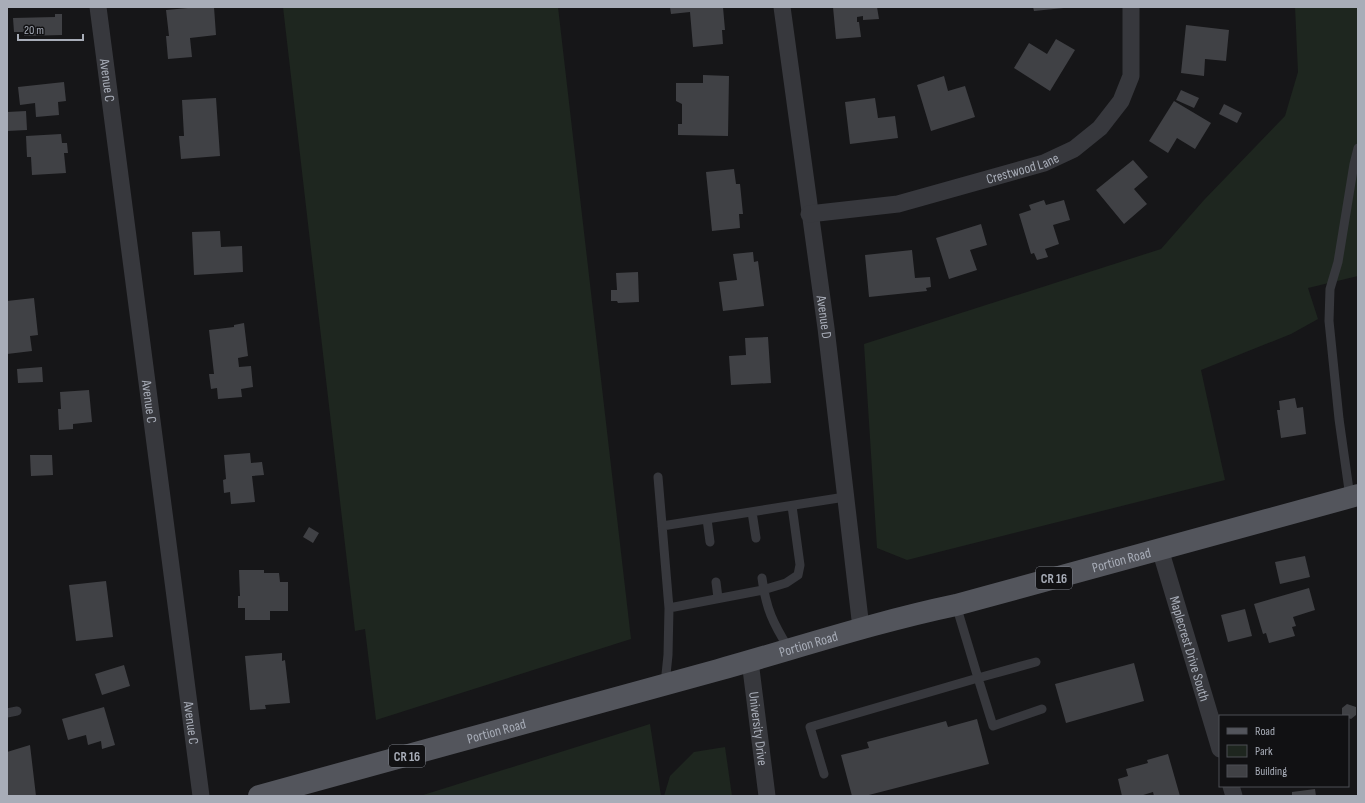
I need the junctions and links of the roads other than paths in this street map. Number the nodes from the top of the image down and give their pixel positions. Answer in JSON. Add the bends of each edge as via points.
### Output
{"nodes":[{"id":1,"x":98,"y":7,"type":"edge"},
{"id":2,"x":782,"y":7,"type":"edge"},
{"id":3,"x":1131,"y":7,"type":"edge"},
{"id":4,"x":1358,"y":148,"type":"edge"},
{"id":5,"x":809,"y":214,"type":"junction"},
{"id":6,"x":658,"y":477,"type":"dead end"},
{"id":7,"x":1354,"y":496,"type":"edge"},
{"id":8,"x":845,"y":497,"type":"junction"},
{"id":9,"x":792,"y":506,"type":"junction"},
{"id":10,"x":752,"y":512,"type":"junction"},
{"id":11,"x":707,"y":519,"type":"junction"},
{"id":12,"x":662,"y":526,"type":"junction"},
{"id":13,"x":756,"y":538,"type":"dead end"},
{"id":14,"x":710,"y":542,"type":"dead end"},
{"id":15,"x":1160,"y":549,"type":"junction"},
{"id":16,"x":762,"y":578,"type":"dead end"},
{"id":17,"x":716,"y":582,"type":"dead end"},
{"id":18,"x":763,"y":590,"type":"junction"},
{"id":19,"x":718,"y":598,"type":"junction"},
{"id":20,"x":956,"y":605,"type":"junction"},
{"id":21,"x":669,"y":608,"type":"junction"},
{"id":22,"x":861,"y":628,"type":"junction"},
{"id":23,"x":789,"y":649,"type":"junction"},
{"id":24,"x":750,"y":661,"type":"junction"},
{"id":25,"x":1036,"y":662,"type":"dead end"},
{"id":26,"x":978,"y":678,"type":"junction"},
{"id":27,"x":665,"y":684,"type":"junction"},
{"id":28,"x":1042,"y":709,"type":"dead end"},
{"id":29,"x":17,"y":711,"type":"dead end"},
{"id":30,"x":7,"y":713,"type":"edge"},
{"id":31,"x":1219,"y":746,"type":"edge"},
{"id":32,"x":824,"y":774,"type":"dead end"},
{"id":33,"x":201,"y":796,"type":"edge"},
{"id":34,"x":259,"y":796,"type":"edge"},
{"id":35,"x":767,"y":796,"type":"edge"}],
"edges":[{"from":1,"to":33,"type":"street","name":"Avenue C"},
{"from":2,"to":5,"type":"street","name":"Avenue D"},
{"from":3,"to":5,"type":"street","name":"Crestwood Lane","via":[[1131,76],[1121,101],[1100,128],[1074,149],[1044,163],[898,204]]},
{"from":4,"to":7,"type":"lane","via":[[1338,262],[1330,289],[1330,329],[1339,419]]},
{"from":5,"to":8,"type":"street","name":"Avenue D","via":[[826,328]]},
{"from":6,"to":12,"type":"lane"},
{"from":7,"to":15,"type":"main road","name":"Portion Road","number":"CR 16"},
{"from":8,"to":9,"type":"lane"},
{"from":8,"to":22,"type":"street","name":"Avenue D"},
{"from":9,"to":10,"type":"lane"},
{"from":9,"to":18,"type":"lane","via":[[800,565],[798,576],[786,583]]},
{"from":10,"to":11,"type":"lane"},
{"from":10,"to":13,"type":"lane"},
{"from":11,"to":12,"type":"lane"},
{"from":11,"to":14,"type":"lane"},
{"from":12,"to":21,"type":"lane"},
{"from":15,"to":20,"type":"main road","name":"Portion Road","number":"CR 16"},
{"from":15,"to":31,"type":"street","name":"Maplecrest Drive South"},
{"from":16,"to":18,"type":"lane"},
{"from":17,"to":19,"type":"lane"},
{"from":18,"to":19,"type":"lane"},
{"from":18,"to":23,"type":"lane","via":[[774,626]]},
{"from":19,"to":21,"type":"lane"},
{"from":20,"to":22,"type":"main road","name":"Portion Road","number":"CR 16"},
{"from":20,"to":26,"type":"lane"},
{"from":21,"to":27,"type":"lane"},
{"from":22,"to":23,"type":"main road","name":"Portion Road","number":"CR 16"},
{"from":23,"to":24,"type":"main road","name":"Portion Road","number":"CR 16"},
{"from":24,"to":27,"type":"main road","name":"Portion Road","number":"CR 16"},
{"from":24,"to":35,"type":"street","name":"University Drive"},
{"from":25,"to":26,"type":"lane"},
{"from":26,"to":28,"type":"lane","via":[[993,726]]},
{"from":26,"to":32,"type":"lane","via":[[810,727]]},
{"from":27,"to":34,"type":"main road","name":"Portion Road","number":"CR 16"},
{"from":29,"to":30,"type":"lane"}]}
